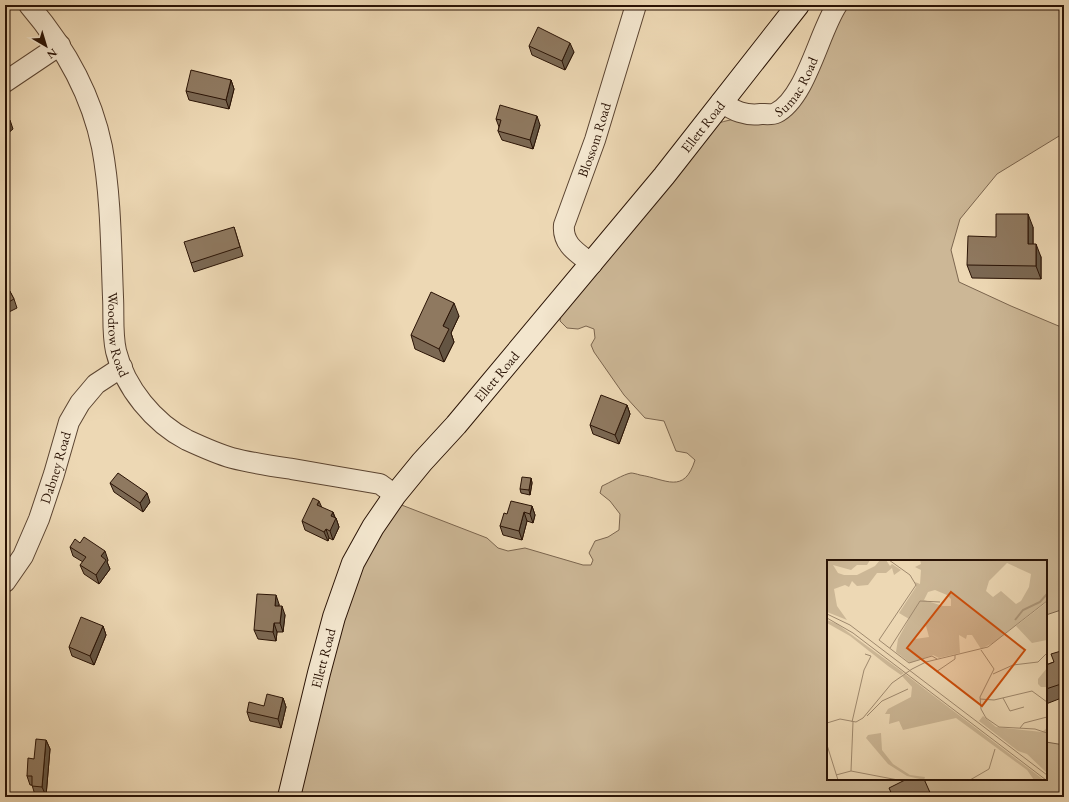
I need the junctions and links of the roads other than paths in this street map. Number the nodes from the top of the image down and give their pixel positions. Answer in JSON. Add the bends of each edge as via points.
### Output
{"nodes":[{"id":1,"x":29,"y":5,"type":"edge"},
{"id":2,"x":636,"y":5,"type":"edge"},
{"id":3,"x":798,"y":5,"type":"edge"},
{"id":4,"x":837,"y":5,"type":"edge"},
{"id":5,"x":60,"y":45,"type":"junction"},
{"id":6,"x":5,"y":82,"type":"edge"},
{"id":7,"x":721,"y":102,"type":"junction"},
{"id":8,"x":592,"y":264,"type":"junction"},
{"id":9,"x":122,"y":367,"type":"junction"},
{"id":10,"x":395,"y":495,"type":"junction"},
{"id":11,"x":5,"y":582,"type":"edge"},
{"id":12,"x":289,"y":797,"type":"edge"}],
"edges":[{"from":1,"to":5,"type":"street","name":"Woodrow Road"},
{"from":2,"to":8,"type":"street","name":"Blossom Road","via":[[595,140],[564,225],[563,233],[568,244]]},
{"from":3,"to":7,"type":"street","name":"Ellett Road"},
{"from":4,"to":7,"type":"street","name":"Sumac Road","via":[[811,64],[790,102],[776,113],[755,115],[736,111]]},
{"from":5,"to":6,"type":"street"},
{"from":5,"to":9,"type":"street","name":"Woodrow Road","via":[[94,114],[102,148],[109,209],[113,328],[116,351]]},
{"from":7,"to":8,"type":"street","name":"Ellett Road"},
{"from":8,"to":10,"type":"street","name":"Ellett Road"},
{"from":9,"to":10,"type":"street","name":"Woodrow Road","via":[[149,411],[187,440],[231,458],[380,484]]},
{"from":9,"to":11,"type":"street","name":"Dabney Road","via":[[96,384],[80,403],[69,422],[39,519],[23,556]]},
{"from":10,"to":12,"type":"street","name":"Ellett Road","via":[[373,527],[351,570],[334,617]]}]}
